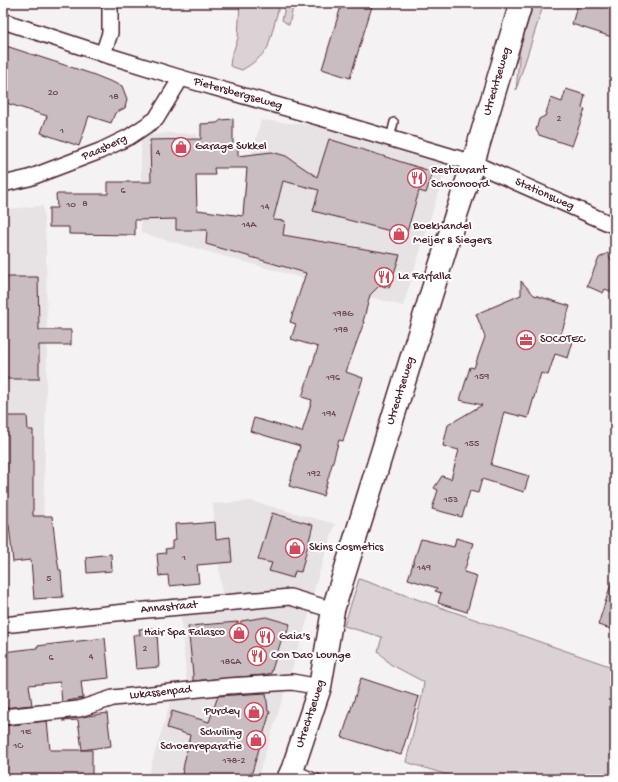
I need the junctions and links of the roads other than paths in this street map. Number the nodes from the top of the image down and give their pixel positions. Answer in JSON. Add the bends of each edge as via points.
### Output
{"nodes":[{"id":1,"x":110,"y":3,"type":"edge"},
{"id":2,"x":521,"y":3,"type":"edge"},
{"id":3,"x":3,"y":22,"type":"edge"},
{"id":4,"x":103,"y":54,"type":"junction"},
{"id":5,"x":181,"y":78,"type":"junction"},
{"id":6,"x":394,"y":122,"type":"dead end"},
{"id":7,"x":390,"y":139,"type":"junction"},
{"id":8,"x":473,"y":163,"type":"junction"},
{"id":9,"x":3,"y":184,"type":"edge"},
{"id":10,"x":615,"y":226,"type":"edge"},
{"id":11,"x":333,"y":610,"type":"junction"},
{"id":12,"x":3,"y":624,"type":"edge"},
{"id":13,"x":320,"y":687,"type":"junction"},
{"id":14,"x":3,"y":718,"type":"edge"},
{"id":15,"x":291,"y":774,"type":"edge"},
{"id":16,"x":319,"y":779,"type":"edge"}],
"edges":[{"from":1,"to":4,"type":"street","via":[[110,32]]},
{"from":2,"to":8,"type":"main road","name":"Utrechtseweg"},
{"from":3,"to":4,"type":"street","name":"Pietersbergseweg"},
{"from":4,"to":5,"type":"street","name":"Pietersbergseweg"},
{"from":5,"to":7,"type":"street","name":"Pietersbergseweg"},
{"from":5,"to":9,"type":"street","name":"Paasberg","via":[[156,119],[129,137],[29,178]]},
{"from":6,"to":7,"type":"lane"},
{"from":7,"to":8,"type":"street","name":"Pietersbergseweg"},
{"from":8,"to":10,"type":"street","name":"Stationsweg"},
{"from":8,"to":11,"type":"main road","name":"Utrechtseweg"},
{"from":11,"to":12,"type":"street","name":"Annastraat","via":[[290,597]]},
{"from":11,"to":13,"type":"main road","name":"Utrechtseweg"},
{"from":13,"to":14,"type":"street","name":"Lukassenpad","via":[[292,682],[228,686],[113,698],[79,709]]},
{"from":13,"to":15,"type":"main road","name":"Utrechtseweg"},
{"from":15,"to":16,"type":"lane"}]}
